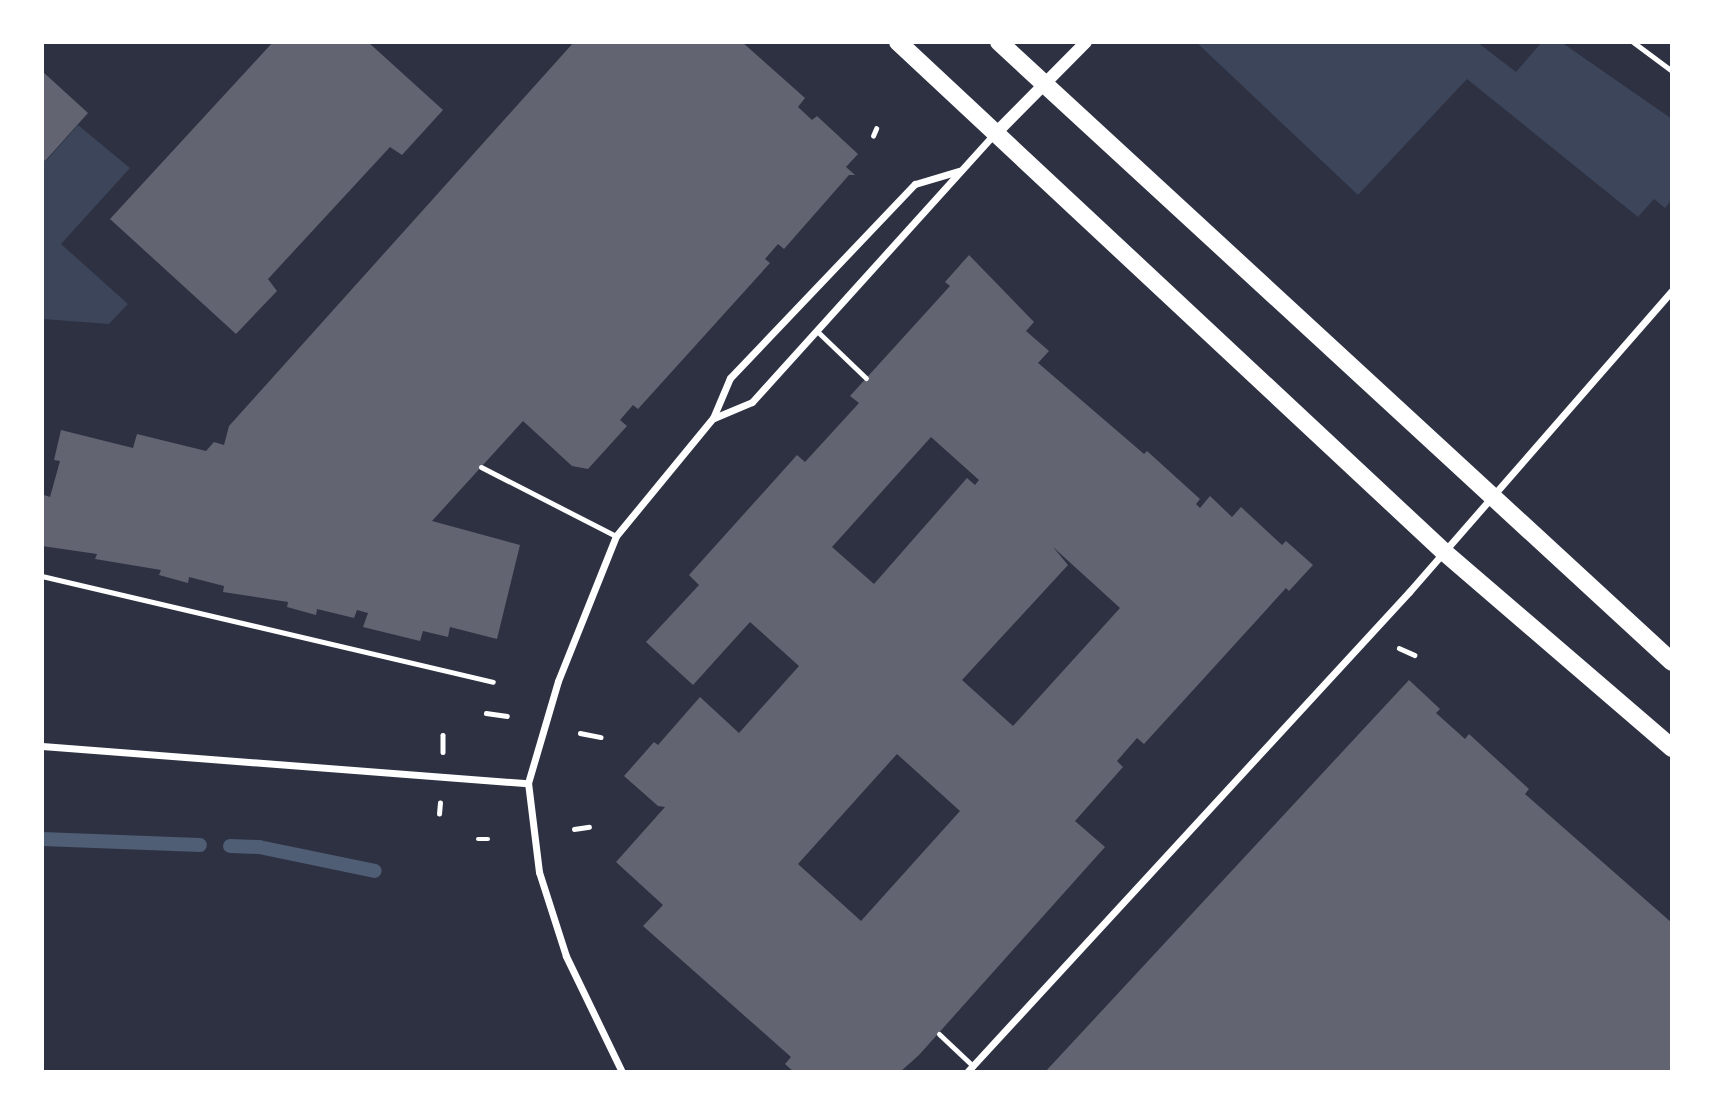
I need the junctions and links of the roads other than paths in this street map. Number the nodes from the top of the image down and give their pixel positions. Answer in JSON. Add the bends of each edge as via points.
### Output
{"nodes":[{"id":1,"x":898,"y":42,"type":"edge"},
{"id":2,"x":999,"y":42,"type":"edge"},
{"id":3,"x":1086,"y":42,"type":"edge"},
{"id":4,"x":1633,"y":42,"type":"edge"},
{"id":5,"x":1672,"y":71,"type":"edge"},
{"id":6,"x":1042,"y":81,"type":"junction"},
{"id":7,"x":996,"y":133,"type":"junction"},
{"id":8,"x":960,"y":171,"type":"junction"},
{"id":9,"x":1672,"y":291,"type":"edge"},
{"id":10,"x":819,"y":333,"type":"junction"},
{"id":11,"x":866,"y":378,"type":"dead end"},
{"id":12,"x":713,"y":418,"type":"junction"},
{"id":13,"x":481,"y":467,"type":"dead end"},
{"id":14,"x":1494,"y":496,"type":"junction"},
{"id":15,"x":616,"y":536,"type":"junction"},
{"id":16,"x":1443,"y":551,"type":"junction"},
{"id":17,"x":1672,"y":662,"type":"edge"},
{"id":18,"x":42,"y":746,"type":"edge"},
{"id":19,"x":1672,"y":748,"type":"edge"},
{"id":20,"x":528,"y":783,"type":"junction"},
{"id":21,"x":939,"y":1034,"type":"dead end"},
{"id":22,"x":970,"y":1069,"type":"edge"},
{"id":23,"x":622,"y":1072,"type":"edge"}],
"edges":[{"from":1,"to":7,"type":"main road"},
{"from":2,"to":6,"type":"main road"},
{"from":3,"to":6,"type":"street"},
{"from":4,"to":5,"type":"lane"},
{"from":6,"to":7,"type":"street"},
{"from":6,"to":14,"type":"main road"},
{"from":7,"to":8,"type":"street"},
{"from":7,"to":16,"type":"main road"},
{"from":8,"to":10,"type":"street"},
{"from":8,"to":12,"type":"street","via":[[915,184],[730,379]]},
{"from":9,"to":14,"type":"street"},
{"from":10,"to":11,"type":"lane"},
{"from":10,"to":12,"type":"street","via":[[752,402]]},
{"from":12,"to":15,"type":"street"},
{"from":13,"to":15,"type":"lane"},
{"from":14,"to":16,"type":"street"},
{"from":14,"to":17,"type":"main road"},
{"from":15,"to":20,"type":"street","via":[[558,681]]},
{"from":16,"to":19,"type":"main road"},
{"from":16,"to":22,"type":"street"},
{"from":18,"to":20,"type":"street"},
{"from":20,"to":23,"type":"street","via":[[539,872],[566,956]]},
{"from":21,"to":22,"type":"lane"}]}
